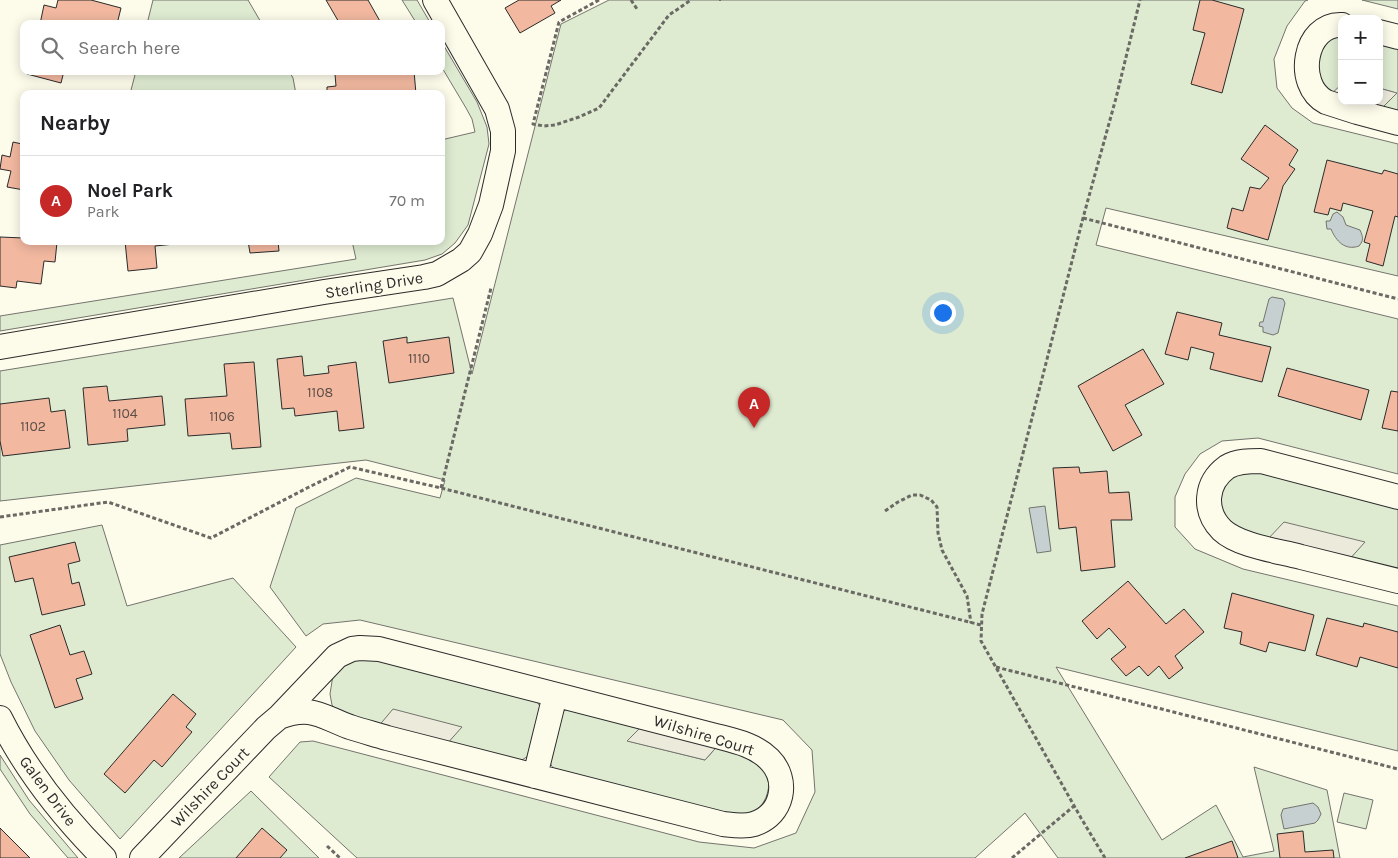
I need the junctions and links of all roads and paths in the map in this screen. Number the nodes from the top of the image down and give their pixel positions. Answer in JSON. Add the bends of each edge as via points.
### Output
{"nodes":[{"id":1,"x":435,"y":0,"type":"edge"},
{"id":2,"x":598,"y":0,"type":"edge"},
{"id":3,"x":631,"y":0,"type":"edge"},
{"id":4,"x":691,"y":0,"type":"edge"},
{"id":5,"x":1140,"y":0,"type":"edge"},
{"id":6,"x":637,"y":9,"type":"dead end"},
{"id":7,"x":1338,"y":26,"type":"edge"},
{"id":8,"x":1383,"y":33,"type":"edge"},
{"id":9,"x":1398,"y":37,"type":"edge"},
{"id":10,"x":1398,"y":123,"type":"edge"},
{"id":11,"x":1083,"y":218,"type":"junction"},
{"id":12,"x":491,"y":288,"type":"dead end"},
{"id":13,"x":1398,"y":299,"type":"edge"},
{"id":14,"x":0,"y":347,"type":"edge"},
{"id":15,"x":440,"y":488,"type":"junction"},
{"id":16,"x":1398,"y":496,"type":"edge"},
{"id":17,"x":886,"y":511,"type":"dead end"},
{"id":18,"x":0,"y":518,"type":"edge"},
{"id":19,"x":1398,"y":581,"type":"edge"},
{"id":20,"x":971,"y":623,"type":"junction"},
{"id":21,"x":981,"y":625,"type":"junction"},
{"id":22,"x":996,"y":667,"type":"junction"},
{"id":23,"x":555,"y":694,"type":"junction"},
{"id":24,"x":279,"y":717,"type":"junction"},
{"id":25,"x":0,"y":718,"type":"edge"},
{"id":26,"x":1398,"y":769,"type":"edge"},
{"id":27,"x":535,"y":776,"type":"junction"},
{"id":28,"x":1074,"y":806,"type":"junction"},
{"id":29,"x":327,"y":846,"type":"dead end"},
{"id":30,"x":104,"y":858,"type":"edge"},
{"id":31,"x":142,"y":858,"type":"edge"},
{"id":32,"x":340,"y":858,"type":"edge"},
{"id":33,"x":1012,"y":858,"type":"edge"},
{"id":34,"x":1105,"y":858,"type":"edge"}],
"edges":[{"from":1,"to":14,"type":"street","name":"Sterling Drive","via":[[497,109],[503,131],[503,151],[491,205],[480,234],[470,252],[461,260],[438,274],[424,277]]},
{"from":2,"to":4,"type":"path","via":[[559,22],[533,124],[555,124],[598,108],[669,15]]},
{"from":3,"to":6,"type":"path"},
{"from":5,"to":11,"type":"path"},
{"from":7,"to":10,"type":"street","via":[[1326,29],[1317,37],[1307,56],[1306,68],[1311,87],[1326,102]]},
{"from":8,"to":9,"type":"street"},
{"from":11,"to":13,"type":"path"},
{"from":11,"to":21,"type":"path"},
{"from":12,"to":15,"type":"path"},
{"from":15,"to":18,"type":"path","via":[[350,467],[211,538],[108,502]]},
{"from":15,"to":20,"type":"path"},
{"from":16,"to":19,"type":"street","via":[[1261,461],[1246,461],[1229,466],[1219,475],[1210,490],[1208,504],[1213,518],[1223,530],[1246,543]]},
{"from":17,"to":20,"type":"path","via":[[898,502],[920,495],[937,507],[942,550],[967,596]]},
{"from":20,"to":21,"type":"path"},
{"from":21,"to":22,"type":"path","via":[[981,641]]},
{"from":22,"to":26,"type":"path"},
{"from":22,"to":28,"type":"path"},
{"from":23,"to":24,"type":"street","name":"Wilshire Court","via":[[379,649],[360,648],[337,656]]},
{"from":23,"to":27,"type":"street"},
{"from":23,"to":27,"type":"street","name":"Wilshire Court","via":[[753,747],[778,769],[782,796],[775,809],[754,824],[723,824]]},
{"from":24,"to":27,"type":"street","name":"Wilshire Court","via":[[293,712],[316,712],[349,727]]},
{"from":24,"to":31,"type":"street","name":"Wilshire Court"},
{"from":25,"to":30,"type":"street","name":"Galen Drive","via":[[51,800]]},
{"from":28,"to":33,"type":"path"},
{"from":28,"to":34,"type":"path"},
{"from":29,"to":32,"type":"path"}]}
